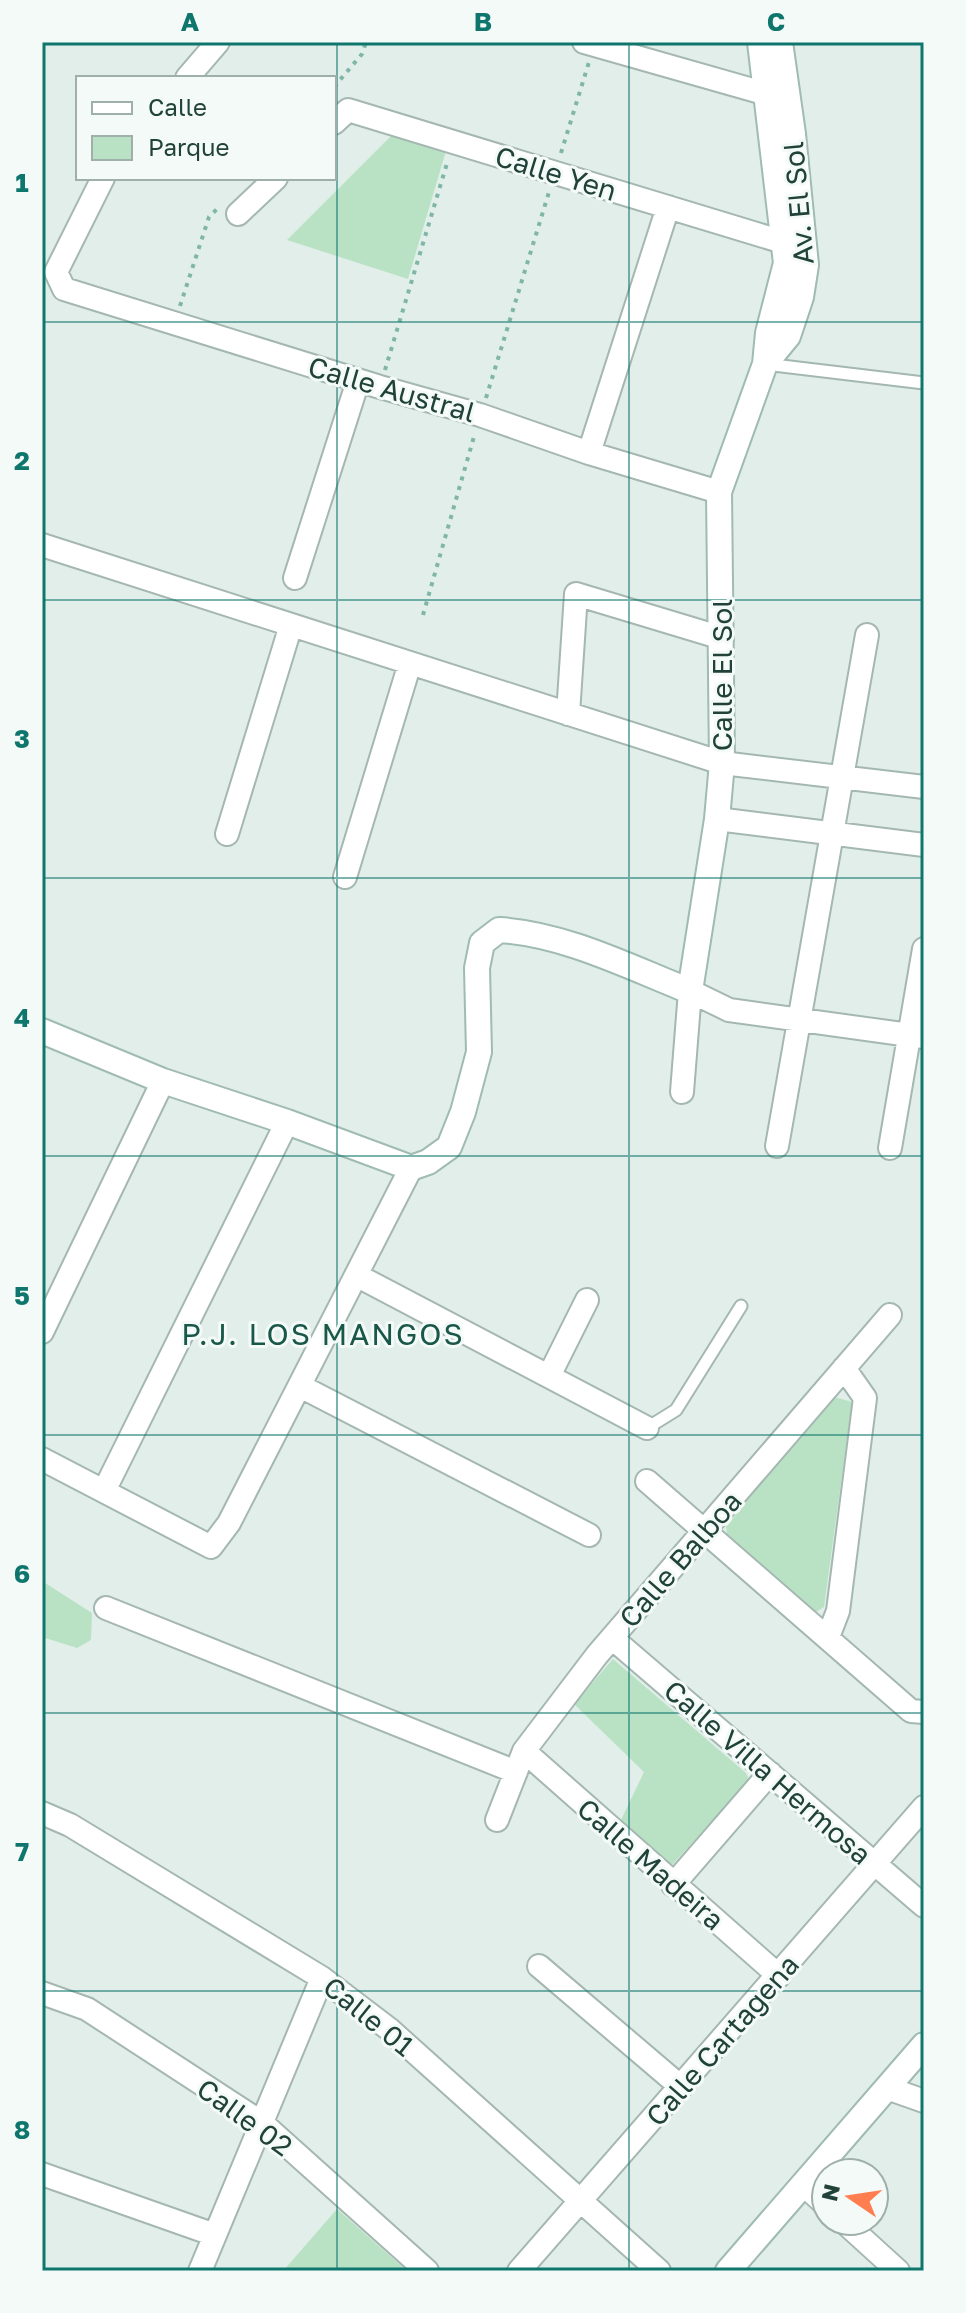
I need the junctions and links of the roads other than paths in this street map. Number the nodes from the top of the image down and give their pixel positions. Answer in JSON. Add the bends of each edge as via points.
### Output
{"nodes":[{"id":1,"x":218,"y":42,"type":"edge"},
{"id":2,"x":760,"y":42,"type":"edge"},
{"id":3,"x":780,"y":42,"type":"edge"},
{"id":4,"x":589,"y":44,"type":"edge"},
{"id":5,"x":189,"y":76,"type":"edge"},
{"id":6,"x":767,"y":94,"type":"junction"},
{"id":7,"x":336,"y":121,"type":"edge"},
{"id":8,"x":102,"y":180,"type":"edge"},
{"id":9,"x":274,"y":180,"type":"edge"},
{"id":10,"x":668,"y":207,"type":"junction"},
{"id":11,"x":238,"y":214,"type":"dead end"},
{"id":12,"x":783,"y":242,"type":"junction"},
{"id":13,"x":765,"y":364,"type":"junction"},
{"id":14,"x":358,"y":381,"type":"junction"},
{"id":15,"x":924,"y":383,"type":"edge"},
{"id":16,"x":589,"y":453,"type":"junction"},
{"id":17,"x":719,"y":492,"type":"junction"},
{"id":18,"x":42,"y":545,"type":"edge"},
{"id":19,"x":295,"y":578,"type":"dead end"},
{"id":20,"x":291,"y":625,"type":"junction"},
{"id":21,"x":867,"y":635,"type":"dead end"},
{"id":22,"x":722,"y":638,"type":"junction"},
{"id":23,"x":410,"y":663,"type":"junction"},
{"id":24,"x":568,"y":714,"type":"junction"},
{"id":25,"x":722,"y":763,"type":"junction"},
{"id":26,"x":843,"y":777,"type":"junction"},
{"id":27,"x":924,"y":787,"type":"edge"},
{"id":28,"x":717,"y":819,"type":"junction"},
{"id":29,"x":227,"y":834,"type":"dead end"},
{"id":30,"x":833,"y":834,"type":"junction"},
{"id":31,"x":924,"y":845,"type":"edge"},
{"id":32,"x":345,"y":877,"type":"dead end"},
{"id":33,"x":924,"y":949,"type":"edge"},
{"id":34,"x":690,"y":991,"type":"junction"},
{"id":35,"x":800,"y":1020,"type":"junction"},
{"id":36,"x":42,"y":1031,"type":"edge"},
{"id":37,"x":917,"y":1036,"type":"edge"},
{"id":38,"x":163,"y":1081,"type":"junction"},
{"id":39,"x":682,"y":1092,"type":"dead end"},
{"id":40,"x":287,"y":1122,"type":"junction"},
{"id":41,"x":777,"y":1146,"type":"dead end"},
{"id":42,"x":890,"y":1148,"type":"dead end"},
{"id":43,"x":411,"y":1168,"type":"junction"},
{"id":44,"x":356,"y":1275,"type":"junction"},
{"id":45,"x":587,"y":1300,"type":"dead end"},
{"id":46,"x":741,"y":1306,"type":"dead end"},
{"id":47,"x":890,"y":1315,"type":"dead end"},
{"id":48,"x":42,"y":1332,"type":"edge"},
{"id":49,"x":844,"y":1368,"type":"junction"},
{"id":50,"x":549,"y":1376,"type":"junction"},
{"id":51,"x":300,"y":1386,"type":"junction"},
{"id":52,"x":647,"y":1428,"type":"joint"},
{"id":53,"x":42,"y":1459,"type":"edge"},
{"id":54,"x":647,"y":1481,"type":"dead end"},
{"id":55,"x":104,"y":1491,"type":"junction"},
{"id":56,"x":705,"y":1530,"type":"junction"},
{"id":57,"x":589,"y":1535,"type":"dead end"},
{"id":58,"x":106,"y":1608,"type":"dead end"},
{"id":59,"x":828,"y":1637,"type":"junction"},
{"id":60,"x":612,"y":1638,"type":"junction"},
{"id":61,"x":924,"y":1712,"type":"edge"},
{"id":62,"x":520,"y":1762,"type":"junction"},
{"id":63,"x":770,"y":1773,"type":"junction"},
{"id":64,"x":924,"y":1807,"type":"edge"},
{"id":65,"x":42,"y":1813,"type":"edge"},
{"id":66,"x":497,"y":1820,"type":"dead end"},
{"id":67,"x":876,"y":1864,"type":"junction"},
{"id":68,"x":673,"y":1885,"type":"junction"},
{"id":69,"x":924,"y":1906,"type":"edge"},
{"id":70,"x":539,"y":1966,"type":"dead end"},
{"id":71,"x":779,"y":1976,"type":"junction"},
{"id":72,"x":322,"y":1978,"type":"junction"},
{"id":73,"x":42,"y":1993,"type":"edge"},
{"id":74,"x":924,"y":2045,"type":"edge"},
{"id":75,"x":681,"y":2087,"type":"junction"},
{"id":76,"x":887,"y":2088,"type":"junction"},
{"id":77,"x":924,"y":2101,"type":"edge"},
{"id":78,"x":262,"y":2123,"type":"junction"},
{"id":79,"x":42,"y":2174,"type":"edge"},
{"id":80,"x":804,"y":2185,"type":"junction"},
{"id":81,"x":810,"y":2190,"type":"edge"},
{"id":82,"x":580,"y":2201,"type":"junction"},
{"id":83,"x":215,"y":2235,"type":"junction"},
{"id":84,"x":861,"y":2237,"type":"edge"},
{"id":85,"x":200,"y":2271,"type":"edge"},
{"id":86,"x":427,"y":2271,"type":"edge"},
{"id":87,"x":519,"y":2271,"type":"edge"},
{"id":88,"x":659,"y":2271,"type":"edge"},
{"id":89,"x":728,"y":2271,"type":"edge"},
{"id":90,"x":898,"y":2271,"type":"edge"}],
"edges":[{"from":1,"to":5,"type":"street"},
{"from":2,"to":6,"type":"street","name":"Av. El Sol"},
{"from":3,"to":13,"type":"street","name":"Av. El Sol","via":[[806,265],[788,336]]},
{"from":4,"to":6,"type":"street"},
{"from":6,"to":12,"type":"street","name":"Av. El Sol"},
{"from":7,"to":10,"type":"street","name":"Calle Yen","via":[[348,110]]},
{"from":8,"to":14,"type":"street","name":"Calle Austral","via":[[56,272],[64,289]]},
{"from":9,"to":11,"type":"street"},
{"from":10,"to":12,"type":"street","name":"Calle Yen"},
{"from":10,"to":16,"type":"street"},
{"from":12,"to":13,"type":"street","name":"Av. El Sol","via":[[786,263]]},
{"from":13,"to":15,"type":"lane"},
{"from":13,"to":17,"type":"street","name":"Calle El Sol"},
{"from":14,"to":16,"type":"street","name":"Calle Austral"},
{"from":14,"to":19,"type":"street"},
{"from":16,"to":17,"type":"street","name":"Calle Austral"},
{"from":17,"to":22,"type":"street","name":"Calle El Sol"},
{"from":18,"to":20,"type":"street"},
{"from":20,"to":23,"type":"street"},
{"from":20,"to":29,"type":"street"},
{"from":21,"to":26,"type":"street"},
{"from":22,"to":24,"type":"street","via":[[576,594]]},
{"from":22,"to":25,"type":"street","name":"Calle El Sol"},
{"from":23,"to":24,"type":"street"},
{"from":23,"to":32,"type":"street"},
{"from":24,"to":25,"type":"street"},
{"from":25,"to":26,"type":"street"},
{"from":25,"to":28,"type":"street","name":"Calle El Sol"},
{"from":26,"to":27,"type":"street"},
{"from":26,"to":30,"type":"street"},
{"from":28,"to":30,"type":"street"},
{"from":28,"to":34,"type":"street","name":"Calle El Sol"},
{"from":30,"to":31,"type":"street"},
{"from":30,"to":35,"type":"street"},
{"from":33,"to":37,"type":"street"},
{"from":34,"to":35,"type":"street","via":[[729,1010]]},
{"from":34,"to":39,"type":"street"},
{"from":34,"to":43,"type":"street","via":[[566,943],[499,930],[482,943],[477,968],[479,1052],[463,1112],[449,1147]]},
{"from":35,"to":37,"type":"street"},
{"from":35,"to":41,"type":"street"},
{"from":36,"to":38,"type":"street"},
{"from":37,"to":42,"type":"street"},
{"from":38,"to":40,"type":"street"},
{"from":38,"to":48,"type":"street"},
{"from":40,"to":43,"type":"street"},
{"from":40,"to":55,"type":"street"},
{"from":43,"to":44,"type":"street"},
{"from":44,"to":50,"type":"street"},
{"from":44,"to":51,"type":"street"},
{"from":45,"to":50,"type":"street"},
{"from":46,"to":52,"type":"lane","via":[[676,1410]]},
{"from":47,"to":49,"type":"street","name":"Calle Balboa"},
{"from":49,"to":56,"type":"street","name":"Calle Balboa"},
{"from":49,"to":59,"type":"street","via":[[865,1398],[838,1611]]},
{"from":50,"to":52,"type":"street"},
{"from":51,"to":55,"type":"street","via":[[229,1523],[211,1547]]},
{"from":51,"to":57,"type":"street"},
{"from":53,"to":55,"type":"street"},
{"from":54,"to":56,"type":"street"},
{"from":56,"to":59,"type":"street"},
{"from":56,"to":60,"type":"street","name":"Calle Balboa"},
{"from":58,"to":62,"type":"street"},
{"from":59,"to":61,"type":"street","via":[[911,1711]]},
{"from":60,"to":62,"type":"street","name":"Calle Balboa"},
{"from":60,"to":63,"type":"street","name":"Calle Villa Hermosa"},
{"from":62,"to":66,"type":"street","name":"Calle Balboa"},
{"from":62,"to":68,"type":"street","name":"Calle Madeira"},
{"from":63,"to":67,"type":"street","name":"Calle Villa Hermosa"},
{"from":63,"to":68,"type":"street"},
{"from":64,"to":67,"type":"street","name":"Calle Cartagena"},
{"from":65,"to":72,"type":"street","name":"Calle 01"},
{"from":67,"to":69,"type":"street","name":"Calle Villa Hermosa"},
{"from":67,"to":71,"type":"street","name":"Calle Cartagena"},
{"from":68,"to":71,"type":"street","name":"Calle Madeira"},
{"from":70,"to":75,"type":"street"},
{"from":71,"to":75,"type":"street","name":"Calle Cartagena"},
{"from":72,"to":78,"type":"street"},
{"from":72,"to":82,"type":"street","name":"Calle 01","via":[[389,2029]]},
{"from":73,"to":78,"type":"street","name":"Calle 02","via":[[87,2009]]},
{"from":74,"to":76,"type":"street"},
{"from":75,"to":82,"type":"street","name":"Calle Cartagena"},
{"from":76,"to":77,"type":"street"},
{"from":76,"to":80,"type":"street"},
{"from":78,"to":83,"type":"street"},
{"from":78,"to":86,"type":"street","name":"Calle 02"},
{"from":79,"to":83,"type":"street"},
{"from":80,"to":81,"type":"street"},
{"from":80,"to":89,"type":"street"},
{"from":82,"to":87,"type":"street","name":"Calle Cartagena"},
{"from":82,"to":88,"type":"street","name":"Calle 01"},
{"from":83,"to":85,"type":"street"},
{"from":84,"to":90,"type":"street"}]}
